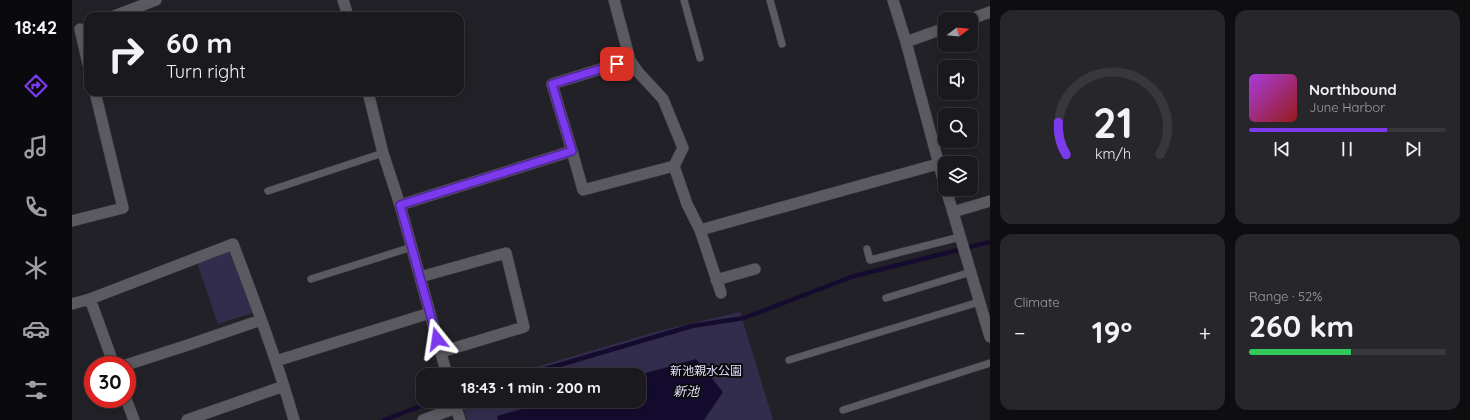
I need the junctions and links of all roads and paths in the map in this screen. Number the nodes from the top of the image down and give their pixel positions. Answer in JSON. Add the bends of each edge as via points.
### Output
{"nodes":[{"id":1,"x":343,"y":0,"type":"edge"},
{"id":2,"x":614,"y":0,"type":"edge"},
{"id":3,"x":684,"y":0,"type":"edge"},
{"id":4,"x":770,"y":0,"type":"edge"},
{"id":5,"x":893,"y":0,"type":"edge"},
{"id":6,"x":151,"y":1,"type":"edge"},
{"id":7,"x":124,"y":12,"type":"edge"},
{"id":8,"x":347,"y":12,"type":"edge"},
{"id":9,"x":990,"y":12,"type":"edge"},
{"id":10,"x":978,"y":16,"type":"edge"},
{"id":11,"x":80,"y":28,"type":"edge"},
{"id":12,"x":938,"y":31,"type":"edge"},
{"id":13,"x":906,"y":42,"type":"junction"},
{"id":14,"x":782,"y":44,"type":"dead end"},
{"id":15,"x":84,"y":46,"type":"edge"},
{"id":16,"x":700,"y":58,"type":"dead end"},
{"id":17,"x":630,"y":60,"type":"junction"},
{"id":18,"x":96,"y":96,"type":"edge"},
{"id":19,"x":369,"y":96,"type":"edge"},
{"id":20,"x":572,"y":151,"type":"junction"},
{"id":21,"x":383,"y":153,"type":"junction"},
{"id":22,"x":938,"y":164,"type":"joint"},
{"id":23,"x":674,"y":166,"type":"junction"},
{"id":24,"x":268,"y":192,"type":"dead end"},
{"id":25,"x":948,"y":196,"type":"edge"},
{"id":26,"x":990,"y":201,"type":"edge"},
{"id":27,"x":400,"y":205,"type":"junction"},
{"id":28,"x":953,"y":212,"type":"junction"},
{"id":29,"x":72,"y":221,"type":"edge"},
{"id":30,"x":700,"y":230,"type":"junction"},
{"id":31,"x":960,"y":237,"type":"junction"},
{"id":32,"x":412,"y":247,"type":"junction"},
{"id":33,"x":867,"y":249,"type":"dead end"},
{"id":34,"x":755,"y":269,"type":"dead end"},
{"id":35,"x":971,"y":272,"type":"junction"},
{"id":36,"x":420,"y":277,"type":"junction"},
{"id":37,"x":311,"y":279,"type":"dead end"},
{"id":38,"x":716,"y":280,"type":"junction"},
{"id":39,"x":721,"y":294,"type":"dead end"},
{"id":40,"x":886,"y":298,"type":"dead end"},
{"id":41,"x":90,"y":299,"type":"junction"},
{"id":42,"x":980,"y":302,"type":"junction"},
{"id":43,"x":72,"y":304,"type":"edge"},
{"id":44,"x":430,"y":314,"type":"junction"},
{"id":45,"x":261,"y":320,"type":"junction"},
{"id":46,"x":990,"y":337,"type":"edge"},
{"id":47,"x":441,"y":352,"type":"junction"},
{"id":48,"x":111,"y":356,"type":"edge"},
{"id":49,"x":788,"y":360,"type":"dead end"},
{"id":50,"x":276,"y":361,"type":"junction"},
{"id":51,"x":136,"y":362,"type":"edge"},
{"id":52,"x":990,"y":363,"type":"edge"},
{"id":53,"x":445,"y":368,"type":"edge"},
{"id":54,"x":284,"y":386,"type":"junction"},
{"id":55,"x":129,"y":408,"type":"edge"},
{"id":56,"x":449,"y":408,"type":"edge"},
{"id":57,"x":456,"y":408,"type":"edge"},
{"id":58,"x":843,"y":410,"type":"dead end"},
{"id":59,"x":134,"y":420,"type":"edge"},
{"id":60,"x":187,"y":420,"type":"edge"},
{"id":61,"x":294,"y":420,"type":"edge"},
{"id":62,"x":423,"y":420,"type":"edge"},
{"id":63,"x":460,"y":420,"type":"edge"}],
"edges":[{"from":1,"to":8,"type":"street"},
{"from":2,"to":17,"type":"street"},
{"from":3,"to":16,"type":"lane"},
{"from":4,"to":14,"type":"lane"},
{"from":5,"to":13,"type":"street"},
{"from":6,"to":7,"type":"street"},
{"from":9,"to":10,"type":"street"},
{"from":11,"to":15,"type":"street"},
{"from":12,"to":13,"type":"street"},
{"from":13,"to":22,"type":"street"},
{"from":17,"to":20,"type":"street","via":[[552,84]]},
{"from":17,"to":23,"type":"street","via":[[663,99],[683,148]]},
{"from":18,"to":29,"type":"street","via":[[123,208]]},
{"from":19,"to":21,"type":"street"},
{"from":20,"to":23,"type":"street","via":[[583,190]]},
{"from":20,"to":27,"type":"street"},
{"from":21,"to":24,"type":"lane"},
{"from":21,"to":27,"type":"street"},
{"from":22,"to":30,"type":"street"},
{"from":23,"to":30,"type":"street","via":[[687,204]]},
{"from":25,"to":28,"type":"street"},
{"from":26,"to":28,"type":"street"},
{"from":27,"to":32,"type":"street"},
{"from":28,"to":31,"type":"street"},
{"from":30,"to":38,"type":"street"},
{"from":31,"to":33,"type":"lane","via":[[870,260]]},
{"from":31,"to":35,"type":"street"},
{"from":32,"to":36,"type":"street"},
{"from":32,"to":37,"type":"lane"},
{"from":34,"to":38,"type":"street"},
{"from":35,"to":40,"type":"lane"},
{"from":35,"to":42,"type":"street"},
{"from":36,"to":44,"type":"street"},
{"from":36,"to":47,"type":"street","via":[[506,253],[524,327]]},
{"from":38,"to":39,"type":"street"},
{"from":41,"to":43,"type":"street"},
{"from":41,"to":45,"type":"street","via":[[233,244]]},
{"from":41,"to":48,"type":"street"},
{"from":42,"to":46,"type":"street"},
{"from":42,"to":49,"type":"lane"},
{"from":44,"to":47,"type":"street"},
{"from":44,"to":50,"type":"street"},
{"from":45,"to":50,"type":"street"},
{"from":45,"to":51,"type":"street"},
{"from":47,"to":53,"type":"street"},
{"from":50,"to":54,"type":"street"},
{"from":52,"to":58,"type":"lane"},
{"from":54,"to":60,"type":"street"},
{"from":54,"to":61,"type":"street"},
{"from":55,"to":59,"type":"street"},
{"from":56,"to":62,"type":"street"},
{"from":57,"to":63,"type":"street"}]}
